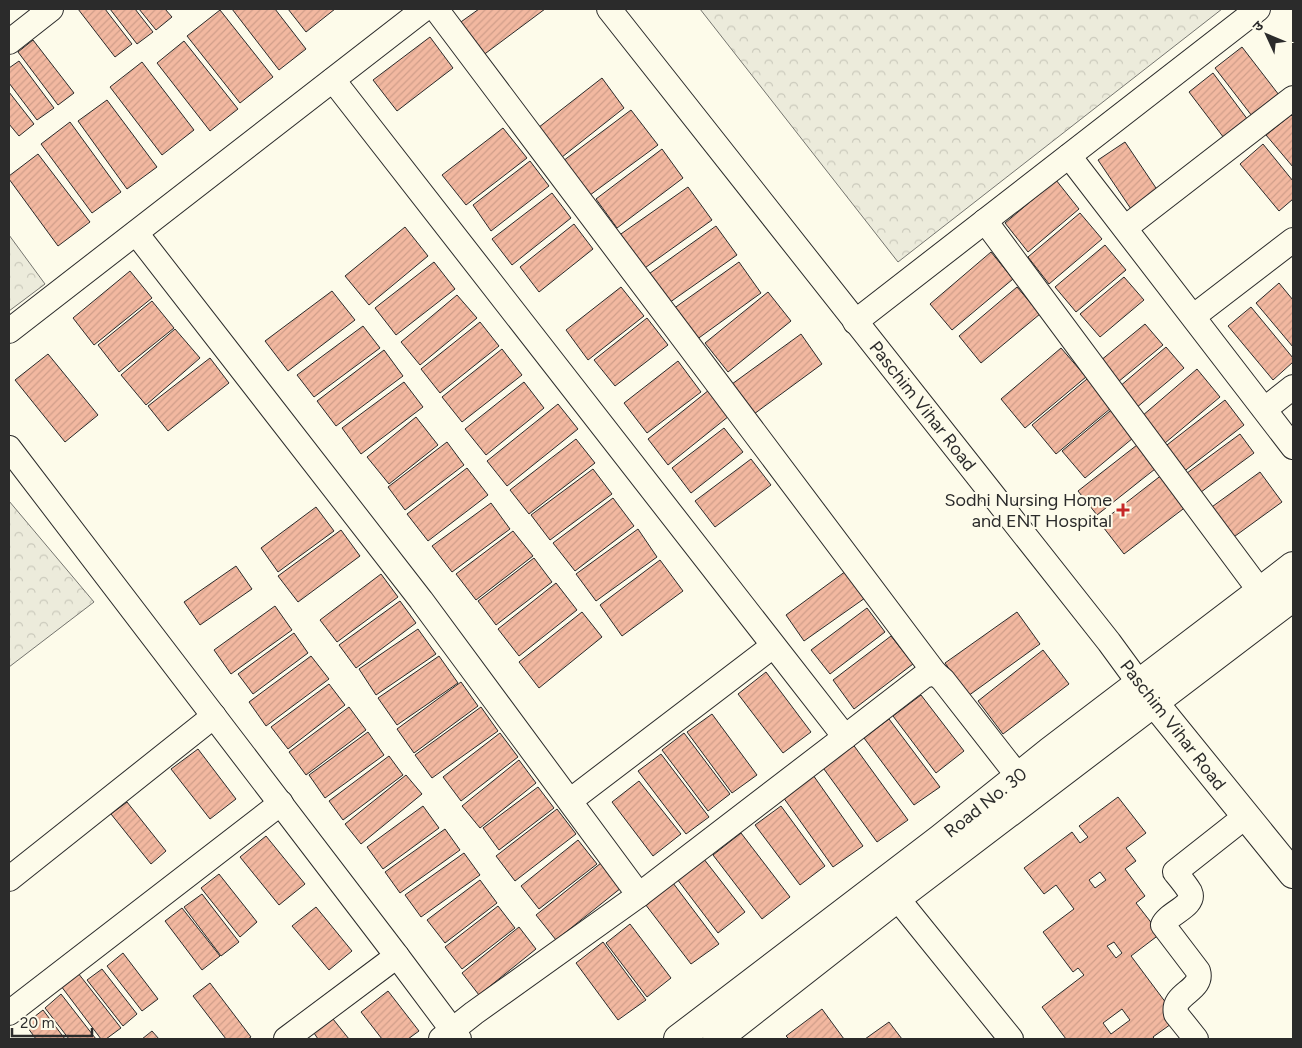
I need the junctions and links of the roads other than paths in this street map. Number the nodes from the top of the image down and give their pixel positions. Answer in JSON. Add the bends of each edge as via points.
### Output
{"nodes":[{"id":1,"x":51,"y":9,"type":"edge"},
{"id":2,"x":424,"y":9,"type":"edge"},
{"id":3,"x":436,"y":9,"type":"edge"},
{"id":4,"x":609,"y":9,"type":"edge"},
{"id":5,"x":1258,"y":9,"type":"edge"},
{"id":6,"x":9,"y":42,"type":"edge"},
{"id":7,"x":333,"y":80,"type":"junction"},
{"id":8,"x":1293,"y":98,"type":"edge"},
{"id":9,"x":1069,"y":156,"type":"junction"},
{"id":10,"x":985,"y":221,"type":"junction"},
{"id":11,"x":1124,"y":228,"type":"junction"},
{"id":12,"x":136,"y":232,"type":"junction"},
{"id":13,"x":1293,"y":240,"type":"edge"},
{"id":14,"x":1194,"y":316,"type":"junction"},
{"id":15,"x":855,"y":322,"type":"junction"},
{"id":16,"x":9,"y":331,"type":"edge"},
{"id":17,"x":1293,"y":387,"type":"edge"},
{"id":18,"x":1265,"y":409,"type":"junction"},
{"id":19,"x":9,"y":448,"type":"edge"},
{"id":20,"x":1293,"y":448,"type":"edge"},
{"id":21,"x":1293,"y":566,"type":"edge"},
{"id":22,"x":1260,"y":591,"type":"junction"},
{"id":23,"x":1293,"y":598,"type":"edge"},
{"id":24,"x":773,"y":646,"type":"junction"},
{"id":25,"x":935,"y":673,"type":"junction"},
{"id":26,"x":1147,"y":693,"type":"junction"},
{"id":27,"x":214,"y":716,"type":"junction"},
{"id":28,"x":845,"y":737,"type":"junction"},
{"id":29,"x":1018,"y":776,"type":"junction"},
{"id":30,"x":571,"y":800,"type":"junction"},
{"id":31,"x":281,"y":803,"type":"junction"},
{"id":32,"x":1246,"y":816,"type":"junction"},
{"id":33,"x":1293,"y":874,"type":"edge"},
{"id":34,"x":9,"y":879,"type":"edge"},
{"id":35,"x":639,"y":895,"type":"junction"},
{"id":36,"x":897,"y":898,"type":"junction"},
{"id":37,"x":397,"y":956,"type":"junction"},
{"id":38,"x":9,"y":1013,"type":"edge"},
{"id":39,"x":451,"y":1036,"type":"edge"},
{"id":40,"x":286,"y":1039,"type":"edge"},
{"id":41,"x":678,"y":1039,"type":"edge"},
{"id":42,"x":717,"y":1039,"type":"edge"},
{"id":43,"x":1011,"y":1039,"type":"edge"},
{"id":44,"x":1196,"y":1039,"type":"edge"}],
"edges":[{"from":1,"to":6,"type":"street"},
{"from":2,"to":7,"type":"street"},
{"from":3,"to":25,"type":"street"},
{"from":4,"to":15,"type":"street","name":"Paschim Vihar Road"},
{"from":5,"to":9,"type":"street"},
{"from":7,"to":12,"type":"street"},
{"from":7,"to":24,"type":"street"},
{"from":8,"to":11,"type":"street"},
{"from":9,"to":10,"type":"street"},
{"from":9,"to":11,"type":"street"},
{"from":10,"to":15,"type":"street"},
{"from":10,"to":22,"type":"street"},
{"from":11,"to":14,"type":"street"},
{"from":12,"to":16,"type":"street"},
{"from":12,"to":30,"type":"street","via":[[421,600]]},
{"from":13,"to":14,"type":"street"},
{"from":14,"to":18,"type":"street"},
{"from":15,"to":26,"type":"street","name":"Paschim Vihar Road"},
{"from":17,"to":18,"type":"street"},
{"from":18,"to":20,"type":"street"},
{"from":19,"to":27,"type":"street"},
{"from":21,"to":22,"type":"street","name":"Road No. 30"},
{"from":22,"to":26,"type":"street","name":"Road No. 30"},
{"from":23,"to":26,"type":"street","name":"Road No. 30"},
{"from":24,"to":28,"type":"street"},
{"from":24,"to":30,"type":"street"},
{"from":25,"to":28,"type":"street","via":[[924,676]]},
{"from":25,"to":29,"type":"street"},
{"from":26,"to":29,"type":"street","name":"Road No. 30"},
{"from":26,"to":32,"type":"street","name":"Paschim Vihar Road"},
{"from":26,"to":36,"type":"street","name":"Road No. 30"},
{"from":27,"to":31,"type":"street"},
{"from":27,"to":34,"type":"street"},
{"from":28,"to":35,"type":"street"},
{"from":29,"to":41,"type":"street","name":"Road No. 30"},
{"from":30,"to":35,"type":"street"},
{"from":31,"to":37,"type":"street"},
{"from":31,"to":38,"type":"street"},
{"from":32,"to":33,"type":"street","name":"Paschim Vihar Road"},
{"from":32,"to":44,"type":"street","via":[[1175,872],[1191,900],[1163,925],[1198,971],[1198,983],[1178,1000],[1175,1009]]},
{"from":35,"to":39,"type":"street","via":[[474,1013]]},
{"from":36,"to":42,"type":"street","name":"Road No. 30"},
{"from":36,"to":43,"type":"street"},
{"from":37,"to":39,"type":"street"},
{"from":37,"to":40,"type":"street"}]}
